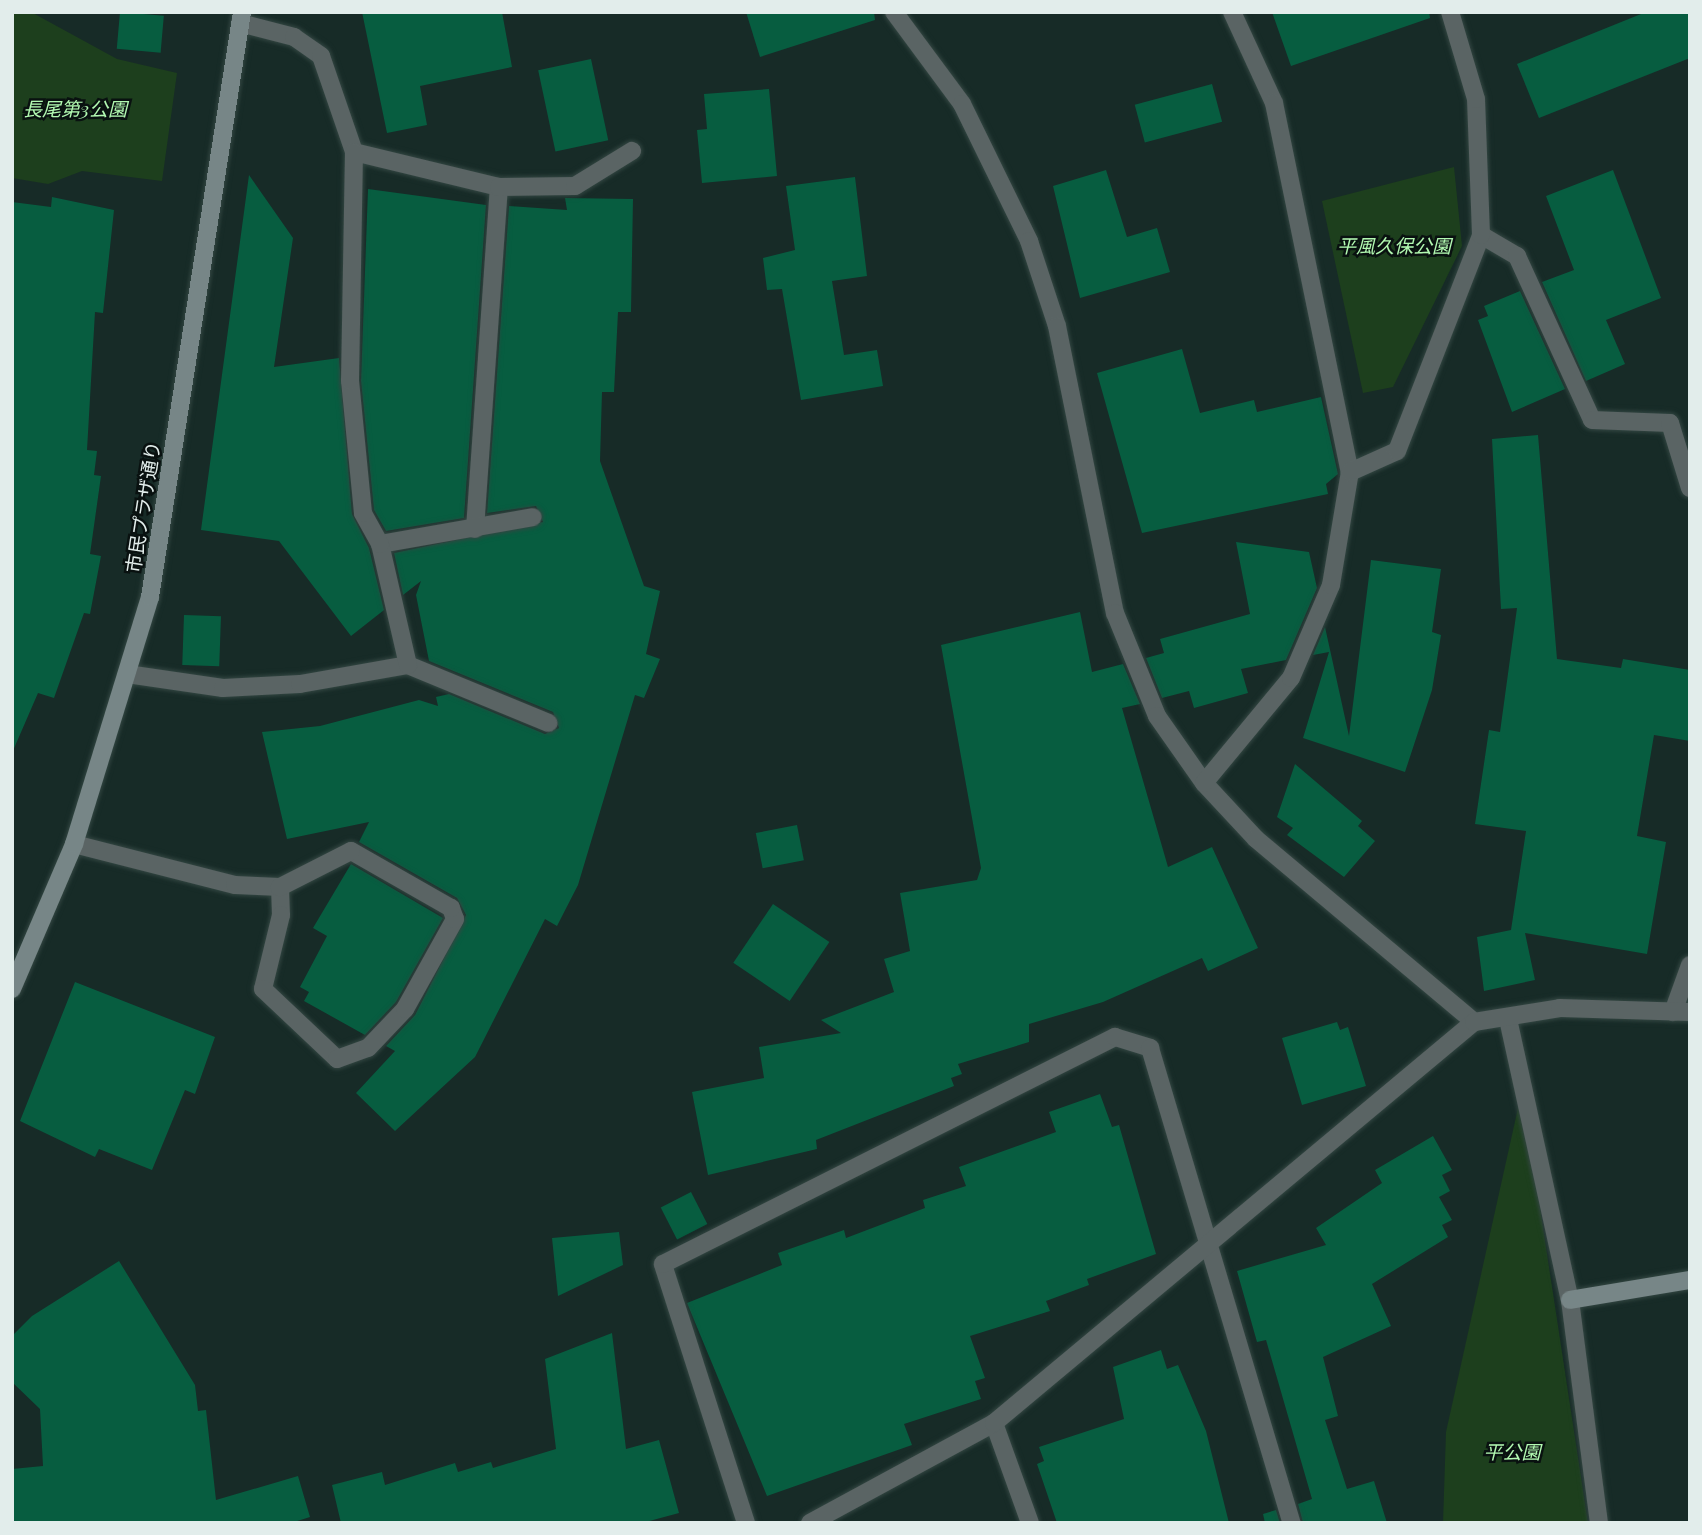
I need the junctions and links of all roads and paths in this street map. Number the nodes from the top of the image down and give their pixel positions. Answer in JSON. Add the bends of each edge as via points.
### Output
{"nodes":[{"id":1,"x":894,"y":12,"type":"edge"},
{"id":2,"x":1232,"y":12,"type":"edge"},
{"id":3,"x":1450,"y":12,"type":"edge"},
{"id":4,"x":241,"y":18,"type":"edge"},
{"id":5,"x":632,"y":151,"type":"dead end"},
{"id":6,"x":354,"y":152,"type":"junction"},
{"id":7,"x":499,"y":187,"type":"junction"},
{"id":8,"x":1481,"y":235,"type":"junction"},
{"id":9,"x":1350,"y":472,"type":"junction"},
{"id":10,"x":1690,"y":488,"type":"edge"},
{"id":11,"x":533,"y":517,"type":"dead end"},
{"id":12,"x":475,"y":529,"type":"junction"},
{"id":13,"x":380,"y":544,"type":"junction"},
{"id":14,"x":408,"y":665,"type":"junction"},
{"id":15,"x":127,"y":674,"type":"junction"},
{"id":16,"x":549,"y":723,"type":"dead end"},
{"id":17,"x":1204,"y":783,"type":"junction"},
{"id":18,"x":74,"y":844,"type":"junction"},
{"id":19,"x":280,"y":887,"type":"junction"},
{"id":20,"x":1690,"y":965,"type":"edge"},
{"id":21,"x":12,"y":989,"type":"edge"},
{"id":22,"x":1681,"y":1012,"type":"edge"},
{"id":23,"x":1508,"y":1019,"type":"junction"},
{"id":24,"x":1474,"y":1022,"type":"junction"},
{"id":25,"x":1207,"y":1247,"type":"junction"},
{"id":26,"x":1690,"y":1280,"type":"edge"},
{"id":27,"x":1570,"y":1300,"type":"junction"},
{"id":28,"x":994,"y":1423,"type":"junction"},
{"id":29,"x":746,"y":1523,"type":"edge"},
{"id":30,"x":810,"y":1523,"type":"edge"},
{"id":31,"x":1030,"y":1523,"type":"edge"},
{"id":32,"x":1292,"y":1523,"type":"edge"},
{"id":33,"x":1599,"y":1523,"type":"edge"}],
"edges":[{"from":1,"to":17,"type":"street","via":[[962,104],[1029,242],[1057,326],[1115,613],[1157,716]]},
{"from":2,"to":9,"type":"street","via":[[1274,103]]},
{"from":3,"to":8,"type":"street","via":[[1476,99]]},
{"from":4,"to":6,"type":"street","via":[[294,37],[321,56]]},
{"from":4,"to":15,"type":"street","name":"市民プラザ通り","via":[[150,597]]},
{"from":5,"to":7,"type":"street","via":[[575,186]]},
{"from":6,"to":7,"type":"street"},
{"from":6,"to":13,"type":"street","via":[[350,381],[363,513]]},
{"from":7,"to":12,"type":"street"},
{"from":8,"to":9,"type":"street","via":[[1397,451]]},
{"from":8,"to":10,"type":"street","via":[[1517,256],[1592,420],[1670,423]]},
{"from":9,"to":17,"type":"street","via":[[1331,585],[1291,677]]},
{"from":11,"to":12,"type":"street"},
{"from":12,"to":13,"type":"street"},
{"from":13,"to":14,"type":"street"},
{"from":14,"to":15,"type":"street","via":[[300,684],[223,688]]},
{"from":14,"to":16,"type":"street"},
{"from":15,"to":18,"type":"street","name":"市民プラザ通り"},
{"from":17,"to":24,"type":"street","via":[[1256,839]]},
{"from":18,"to":19,"type":"street","via":[[235,885]]},
{"from":18,"to":21,"type":"street","name":"市民プラザ通り"},
{"from":19,"to":19,"type":"street","via":[[281,915],[263,989],[337,1059],[368,1048],[405,1010],[455,919],[452,908],[351,850]]},
{"from":20,"to":22,"type":"street"},
{"from":22,"to":23,"type":"street","via":[[1560,1008]]},
{"from":23,"to":24,"type":"street"},
{"from":23,"to":27,"type":"street"},
{"from":24,"to":25,"type":"street"},
{"from":25,"to":28,"type":"street"},
{"from":25,"to":29,"type":"street","via":[[1150,1048],[1115,1037],[663,1264]]},
{"from":25,"to":32,"type":"street"},
{"from":26,"to":27,"type":"street"},
{"from":27,"to":33,"type":"street"},
{"from":28,"to":30,"type":"street"},
{"from":28,"to":31,"type":"street"}]}
